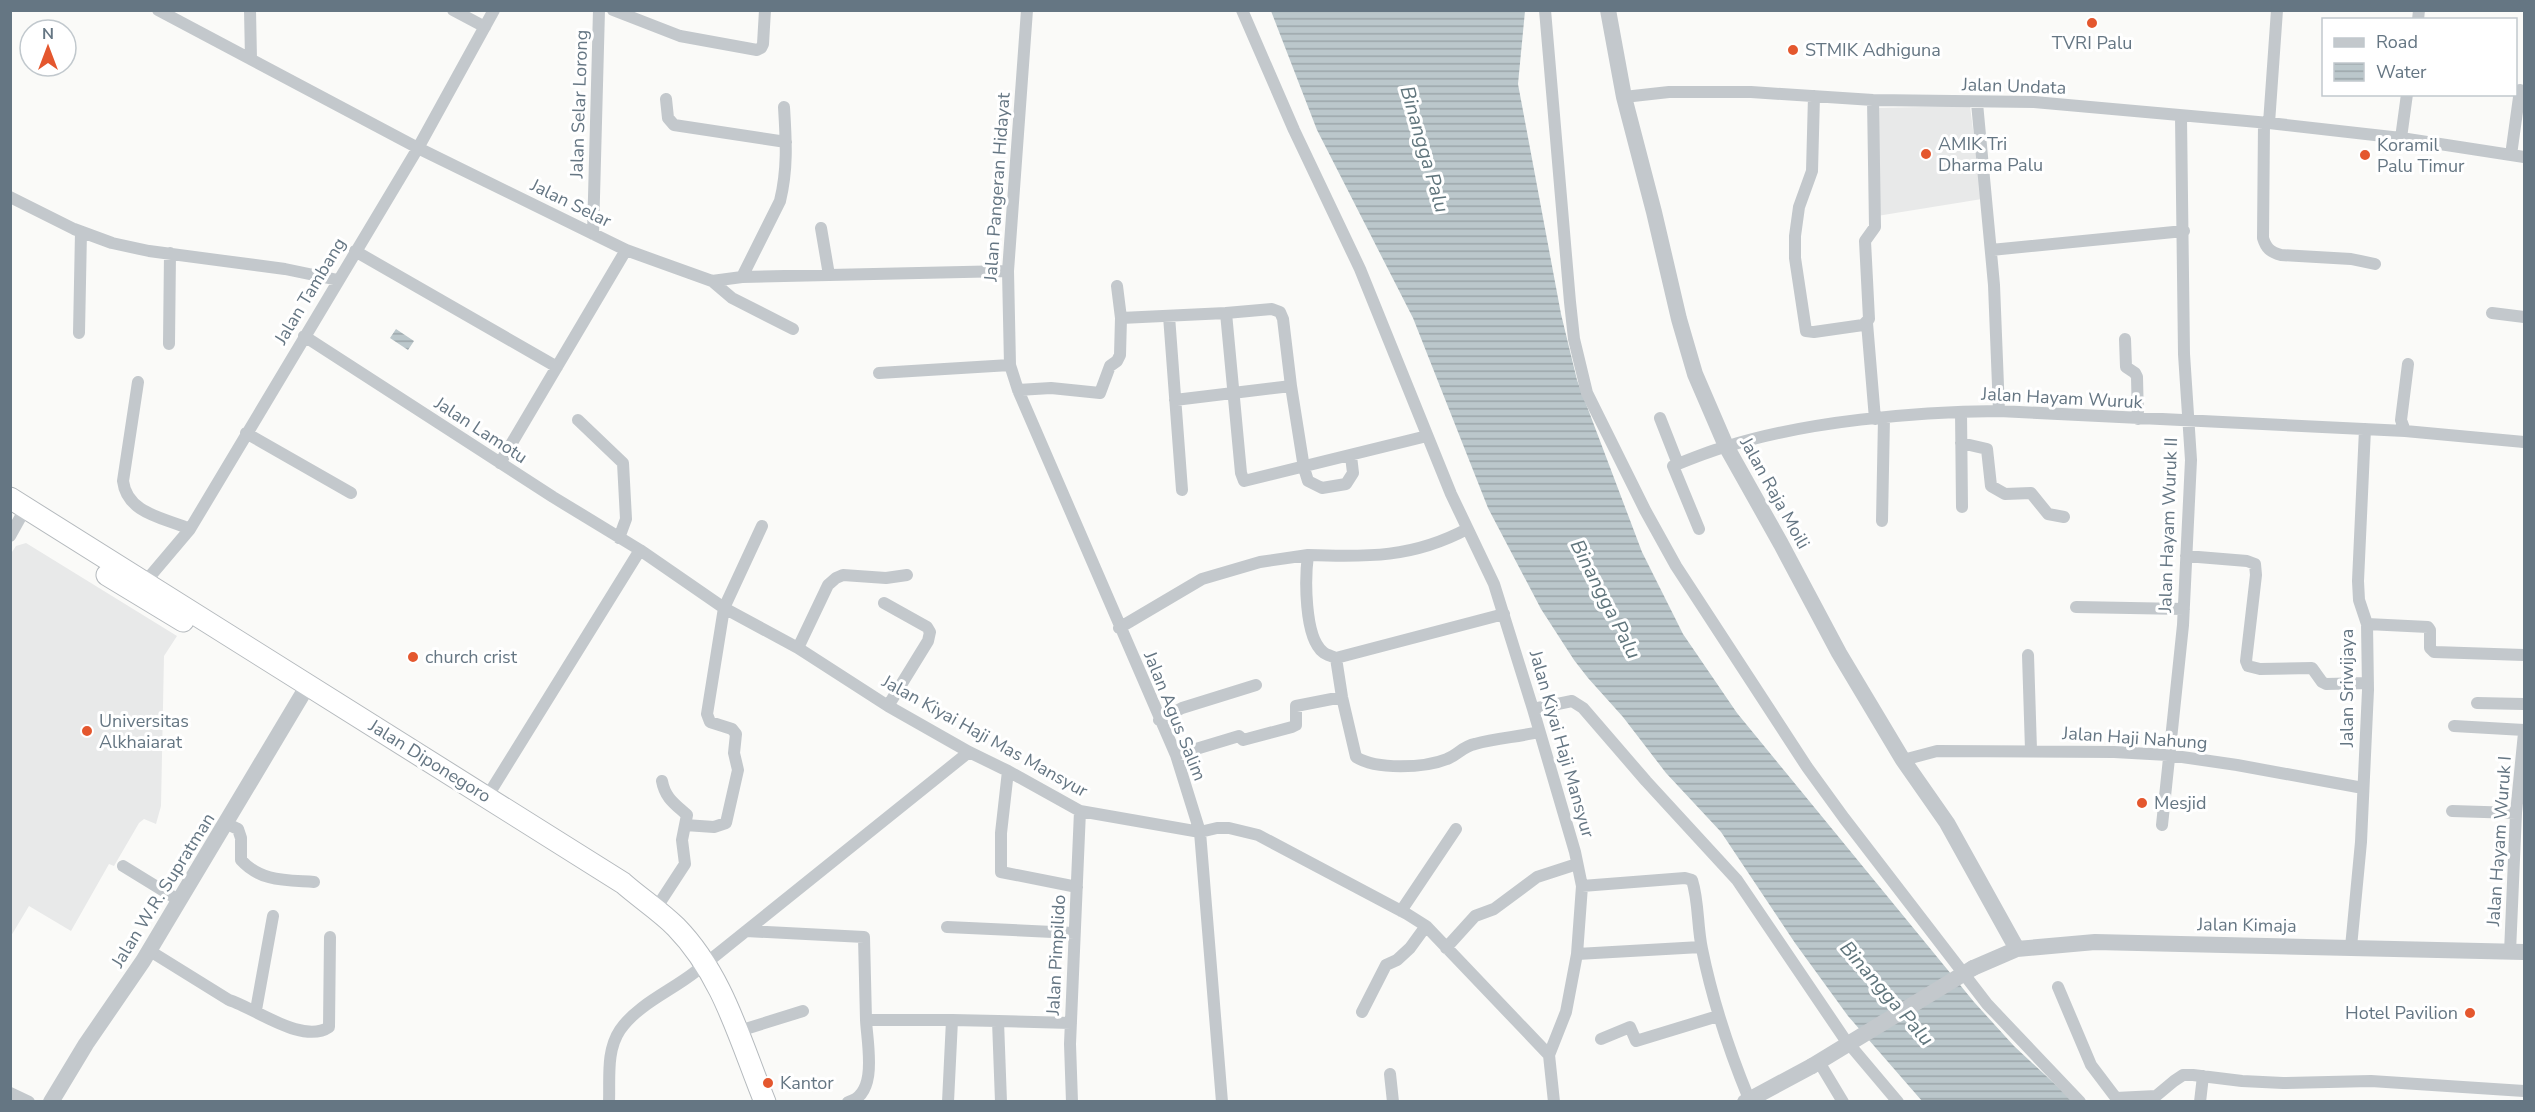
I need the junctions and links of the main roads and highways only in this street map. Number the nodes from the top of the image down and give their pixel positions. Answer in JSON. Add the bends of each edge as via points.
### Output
{"nodes":[{"id":1,"x":10,"y":498,"type":"edge"},
{"id":2,"x":14,"y":523,"type":"edge"},
{"id":3,"x":699,"y":968,"type":"junction"},
{"id":4,"x":752,"y":1101,"type":"edge"},
{"id":5,"x":765,"y":1101,"type":"edge"}],
"edges":[{"from":1,"to":3,"type":"highway","name":"Jalan Diponegoro","via":[[604,870],[675,927]]},
{"from":2,"to":3,"type":"highway","name":"Jalan Diponegoro","via":[[68,552],[483,806],[629,902]]},
{"from":3,"to":4,"type":"highway","name":"Jalan Diponegoro"},
{"from":3,"to":5,"type":"highway","name":"Jalan Diponegoro","via":[[739,1031]]}]}
